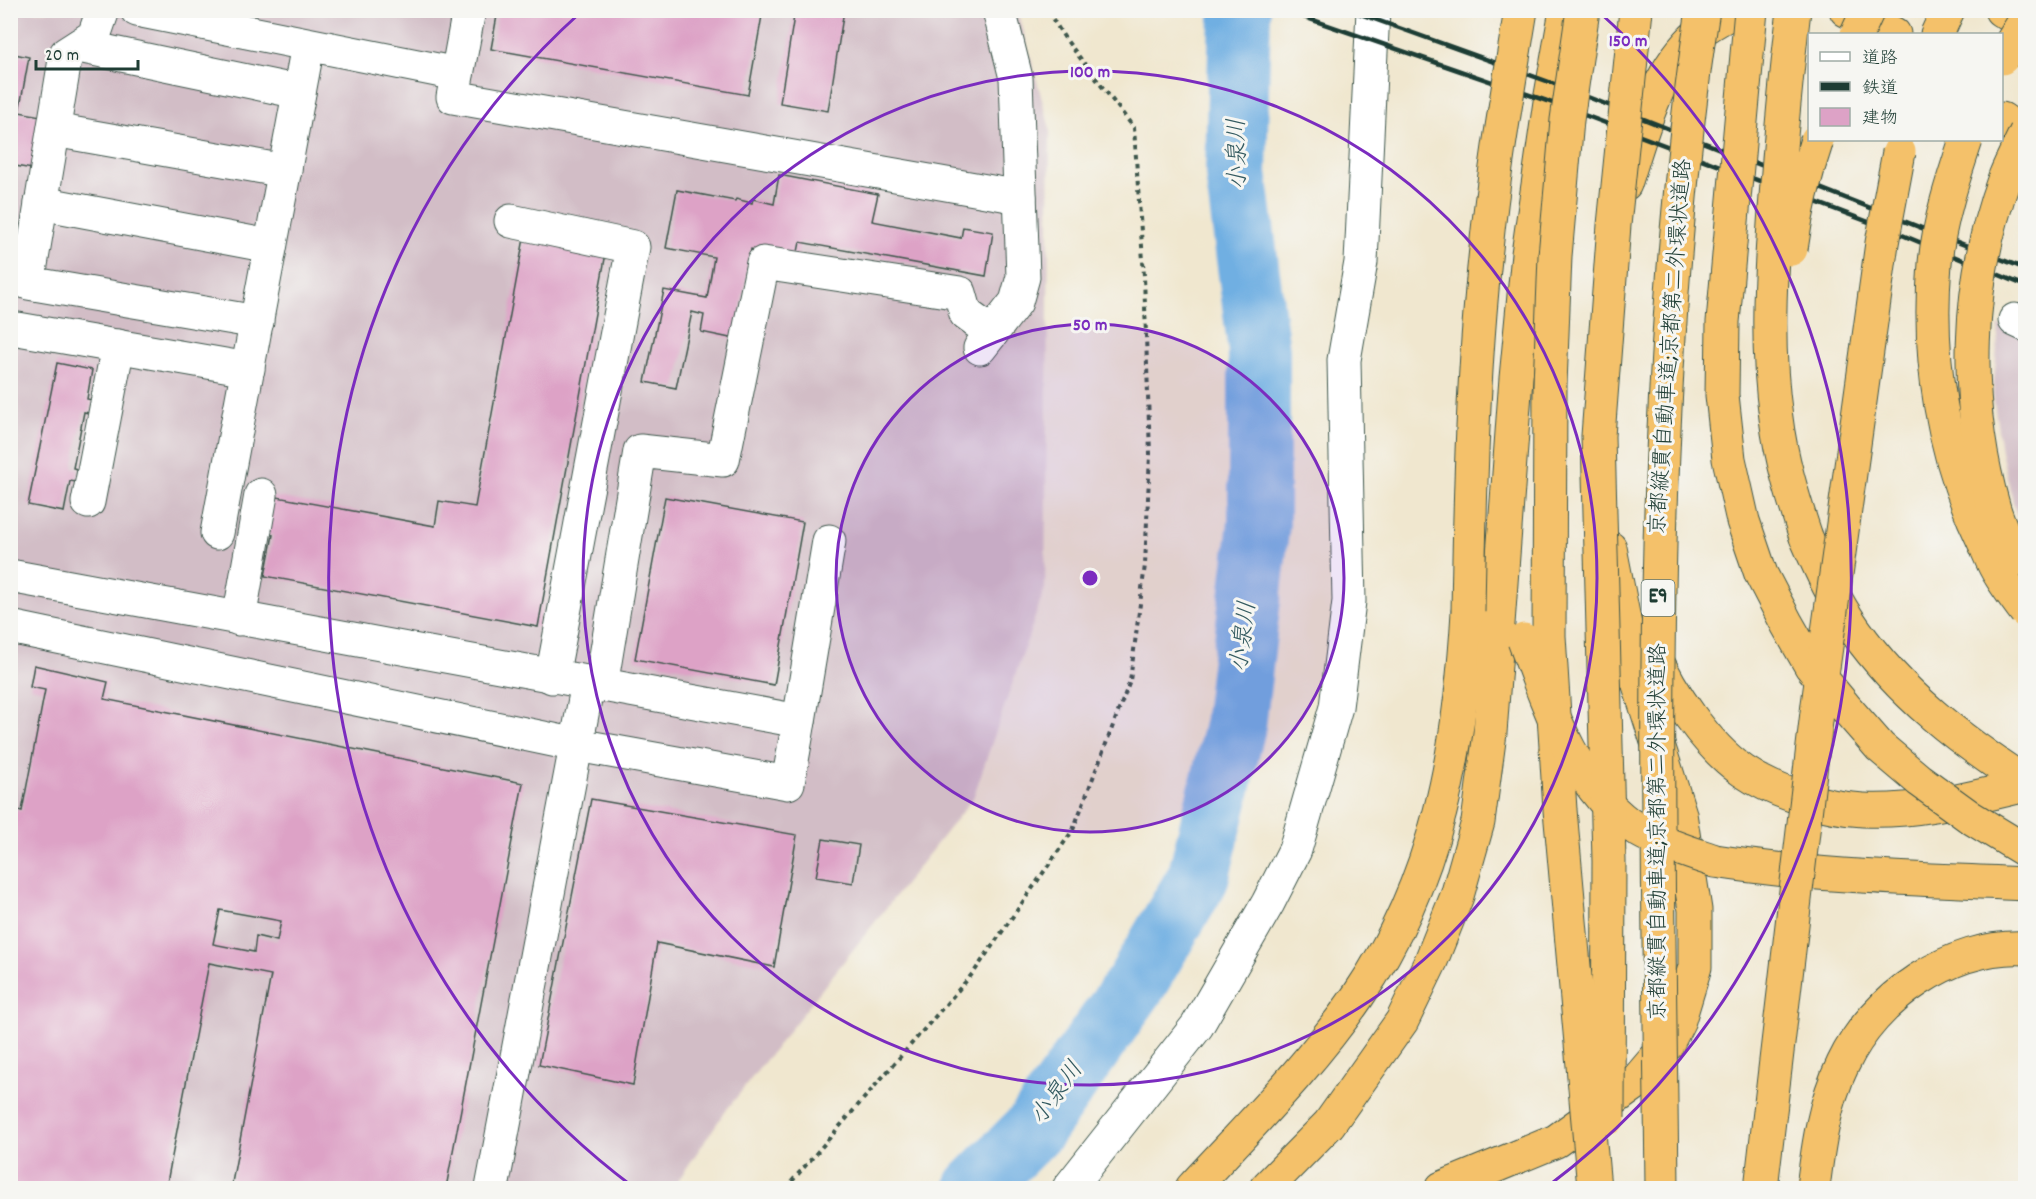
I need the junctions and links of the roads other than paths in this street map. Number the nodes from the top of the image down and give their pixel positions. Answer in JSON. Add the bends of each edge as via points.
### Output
{"nodes":[{"id":1,"x":103,"y":10,"type":"edge"},
{"id":2,"x":137,"y":10,"type":"edge"},
{"id":3,"x":469,"y":10,"type":"edge"},
{"id":4,"x":999,"y":10,"type":"edge"},
{"id":5,"x":1373,"y":10,"type":"edge"},
{"id":6,"x":1521,"y":10,"type":"edge"},
{"id":7,"x":1566,"y":10,"type":"edge"},
{"id":8,"x":1583,"y":10,"type":"edge"},
{"id":9,"x":1636,"y":10,"type":"edge"},
{"id":10,"x":1653,"y":10,"type":"edge"},
{"id":11,"x":1703,"y":10,"type":"edge"},
{"id":12,"x":1736,"y":10,"type":"edge"},
{"id":13,"x":1751,"y":10,"type":"edge"},
{"id":14,"x":1794,"y":10,"type":"edge"},
{"id":15,"x":1846,"y":10,"type":"edge"},
{"id":16,"x":1868,"y":10,"type":"edge"},
{"id":17,"x":1948,"y":10,"type":"edge"},
{"id":18,"x":2001,"y":10,"type":"edge"},
{"id":19,"x":2025,"y":19,"type":"edge"},
{"id":20,"x":2025,"y":25,"type":"edge"},
{"id":21,"x":1857,"y":33,"type":"edge"},
{"id":22,"x":1892,"y":33,"type":"edge"},
{"id":23,"x":1937,"y":33,"type":"edge"},
{"id":24,"x":308,"y":45,"type":"junction"},
{"id":25,"x":79,"y":46,"type":"junction"},
{"id":26,"x":2003,"y":55,"type":"edge"},
{"id":27,"x":458,"y":74,"type":"junction"},
{"id":28,"x":299,"y":92,"type":"junction"},
{"id":29,"x":2003,"y":120,"type":"edge"},
{"id":30,"x":54,"y":130,"type":"junction"},
{"id":31,"x":2025,"y":134,"type":"edge"},
{"id":32,"x":1817,"y":141,"type":"edge"},
{"id":33,"x":1902,"y":141,"type":"edge"},
{"id":34,"x":1966,"y":141,"type":"edge"},
{"id":35,"x":285,"y":171,"type":"junction"},
{"id":36,"x":1020,"y":197,"type":"junction"},
{"id":37,"x":41,"y":203,"type":"junction"},
{"id":38,"x":511,"y":221,"type":"dead end"},
{"id":39,"x":270,"y":246,"type":"junction"},
{"id":40,"x":1605,"y":248,"type":"junction"},
{"id":41,"x":257,"y":322,"type":"junction"},
{"id":42,"x":18,"y":329,"type":"dead end"},
{"id":43,"x":118,"y":346,"type":"junction"},
{"id":44,"x":248,"y":369,"type":"junction"},
{"id":45,"x":261,"y":495,"type":"dead end"},
{"id":46,"x":88,"y":502,"type":"dead end"},
{"id":47,"x":1507,"y":509,"type":"junction"},
{"id":48,"x":217,"y":532,"type":"dead end"},
{"id":49,"x":1806,"y":537,"type":"junction"},
{"id":50,"x":829,"y":541,"type":"dead end"},
{"id":51,"x":1610,"y":550,"type":"junction"},
{"id":52,"x":10,"y":576,"type":"edge"},
{"id":53,"x":2025,"y":582,"type":"edge"},
{"id":54,"x":2025,"y":612,"type":"edge"},
{"id":55,"x":240,"y":619,"type":"junction"},
{"id":56,"x":10,"y":627,"type":"edge"},
{"id":57,"x":552,"y":677,"type":"junction"},
{"id":58,"x":595,"y":685,"type":"junction"},
{"id":59,"x":799,"y":721,"type":"junction"},
{"id":60,"x":577,"y":745,"type":"junction"},
{"id":61,"x":2025,"y":784,"type":"edge"},
{"id":62,"x":2025,"y":851,"type":"edge"},
{"id":63,"x":2025,"y":884,"type":"edge"},
{"id":64,"x":2025,"y":948,"type":"edge"},
{"id":65,"x":492,"y":1188,"type":"edge"},
{"id":66,"x":1069,"y":1188,"type":"edge"},
{"id":67,"x":1192,"y":1188,"type":"edge"},
{"id":68,"x":1266,"y":1188,"type":"edge"},
{"id":69,"x":1442,"y":1188,"type":"edge"},
{"id":70,"x":1594,"y":1188,"type":"edge"},
{"id":71,"x":1607,"y":1188,"type":"edge"},
{"id":72,"x":1662,"y":1188,"type":"edge"},
{"id":73,"x":1761,"y":1188,"type":"edge"},
{"id":74,"x":1813,"y":1188,"type":"edge"}],
"edges":[{"from":1,"to":25,"type":"street","via":[[94,36]]},
{"from":2,"to":24,"type":"street"},
{"from":3,"to":27,"type":"street"},
{"from":4,"to":36,"type":"street","via":[[1016,78]]},
{"from":5,"to":66,"type":"street","via":[[1361,262],[1344,360],[1349,601],[1336,707],[1295,850],[1268,903],[1197,1026]]},
{"from":6,"to":67,"type":"highway","bridge":true,"via":[[1486,249],[1475,384],[1464,682],[1445,795],[1430,849],[1412,897],[1358,996],[1281,1092]]},
{"from":7,"to":47,"type":"highway","via":[[1528,254]]},
{"from":8,"to":70,"type":"highway","bridge":true,"via":[[1567,120],[1555,256],[1549,636],[1560,810]]},
{"from":9,"to":71,"type":"highway","bridge":true,"via":[[1598,436],[1609,861]]},
{"from":10,"to":40,"type":"highway"},
{"from":11,"to":72,"type":"highway","name":"京都縦貫自動車道;京都第二外環状道路","number":"E9","bridge":true,"via":[[1679,208],[1665,390],[1658,591],[1656,767]]},
{"from":12,"to":40,"type":"highway","via":[[1701,31],[1673,60],[1653,98]]},
{"from":13,"to":62,"type":"highway","bridge":true,"via":[[1723,333],[1722,395],[1729,459],[1743,521],[1761,574],[1787,624],[1811,666],[1845,707],[1880,747],[1919,780]]},
{"from":14,"to":49,"type":"highway","bridge":true,"via":[[1769,306],[1770,367],[1787,479]]},
{"from":15,"to":22,"type":"highway"},
{"from":16,"to":21,"type":"highway","bridge":true},
{"from":17,"to":23,"type":"highway"},
{"from":18,"to":20,"type":"highway"},
{"from":19,"to":26,"type":"highway","bridge":true},
{"from":24,"to":27,"type":"street"},
{"from":24,"to":28,"type":"street"},
{"from":25,"to":28,"type":"street"},
{"from":25,"to":30,"type":"street","via":[[66,54]]},
{"from":27,"to":36,"type":"street","via":[[453,97]]},
{"from":28,"to":35,"type":"street"},
{"from":29,"to":31,"type":"highway"},
{"from":30,"to":35,"type":"street"},
{"from":30,"to":37,"type":"street"},
{"from":31,"to":53,"type":"highway","bridge":true,"via":[[2005,177],[1989,230],[1978,284],[1973,339],[1974,397],[1981,450],[1995,510]]},
{"from":32,"to":49,"type":"highway","bridge":true,"via":[[1795,223],[1787,280],[1785,344],[1787,414]]},
{"from":33,"to":73,"type":"highway","bridge":true,"via":[[1882,243],[1818,704]]},
{"from":34,"to":54,"type":"highway","bridge":true,"via":[[1947,199],[1935,262],[1937,394],[1951,457],[1971,516],[1999,574]]},
{"from":35,"to":39,"type":"street"},
{"from":36,"to":58,"type":"street","via":[[1023,277],[1016,302],[986,341],[966,314],[960,293],[763,263],[723,460],[640,451]]},
{"from":37,"to":39,"type":"street"},
{"from":37,"to":41,"type":"street","via":[[28,283]]},
{"from":38,"to":57,"type":"street","via":[[633,247]]},
{"from":39,"to":41,"type":"street"},
{"from":40,"to":51,"type":"highway","via":[[1591,409]]},
{"from":41,"to":44,"type":"street"},
{"from":42,"to":43,"type":"street"},
{"from":43,"to":44,"type":"street"},
{"from":43,"to":46,"type":"street"},
{"from":44,"to":48,"type":"street"},
{"from":45,"to":55,"type":"street"},
{"from":47,"to":63,"type":"highway","bridge":true,"via":[[1512,578],[1524,640],[1562,736],[1612,810],[1638,830],[1715,861],[1773,870]]},
{"from":47,"to":68,"type":"highway","via":[[1490,733],[1478,822],[1457,896],[1402,1021],[1329,1124]]},
{"from":49,"to":61,"type":"highway","bridge":true,"via":[[1855,630],[1892,677],[1937,720]]},
{"from":50,"to":59,"type":"street"},
{"from":51,"to":61,"type":"highway","via":[[1659,664],[1687,712],[1710,740],[1752,776],[1824,804],[1864,810],[1936,803]]},
{"from":51,"to":69,"type":"highway","via":[[1633,666],[1680,814],[1695,910],[1695,967],[1679,1020],[1666,1046],[1632,1086],[1556,1141]]},
{"from":52,"to":55,"type":"street"},
{"from":55,"to":57,"type":"street"},
{"from":56,"to":60,"type":"street"},
{"from":57,"to":58,"type":"street"},
{"from":58,"to":59,"type":"street"},
{"from":58,"to":60,"type":"street"},
{"from":59,"to":60,"type":"street","via":[[788,783]]},
{"from":60,"to":65,"type":"street"},
{"from":64,"to":74,"type":"highway","via":[[1975,953],[1937,968],[1897,995],[1865,1028],[1843,1064],[1827,1107]]}]}
